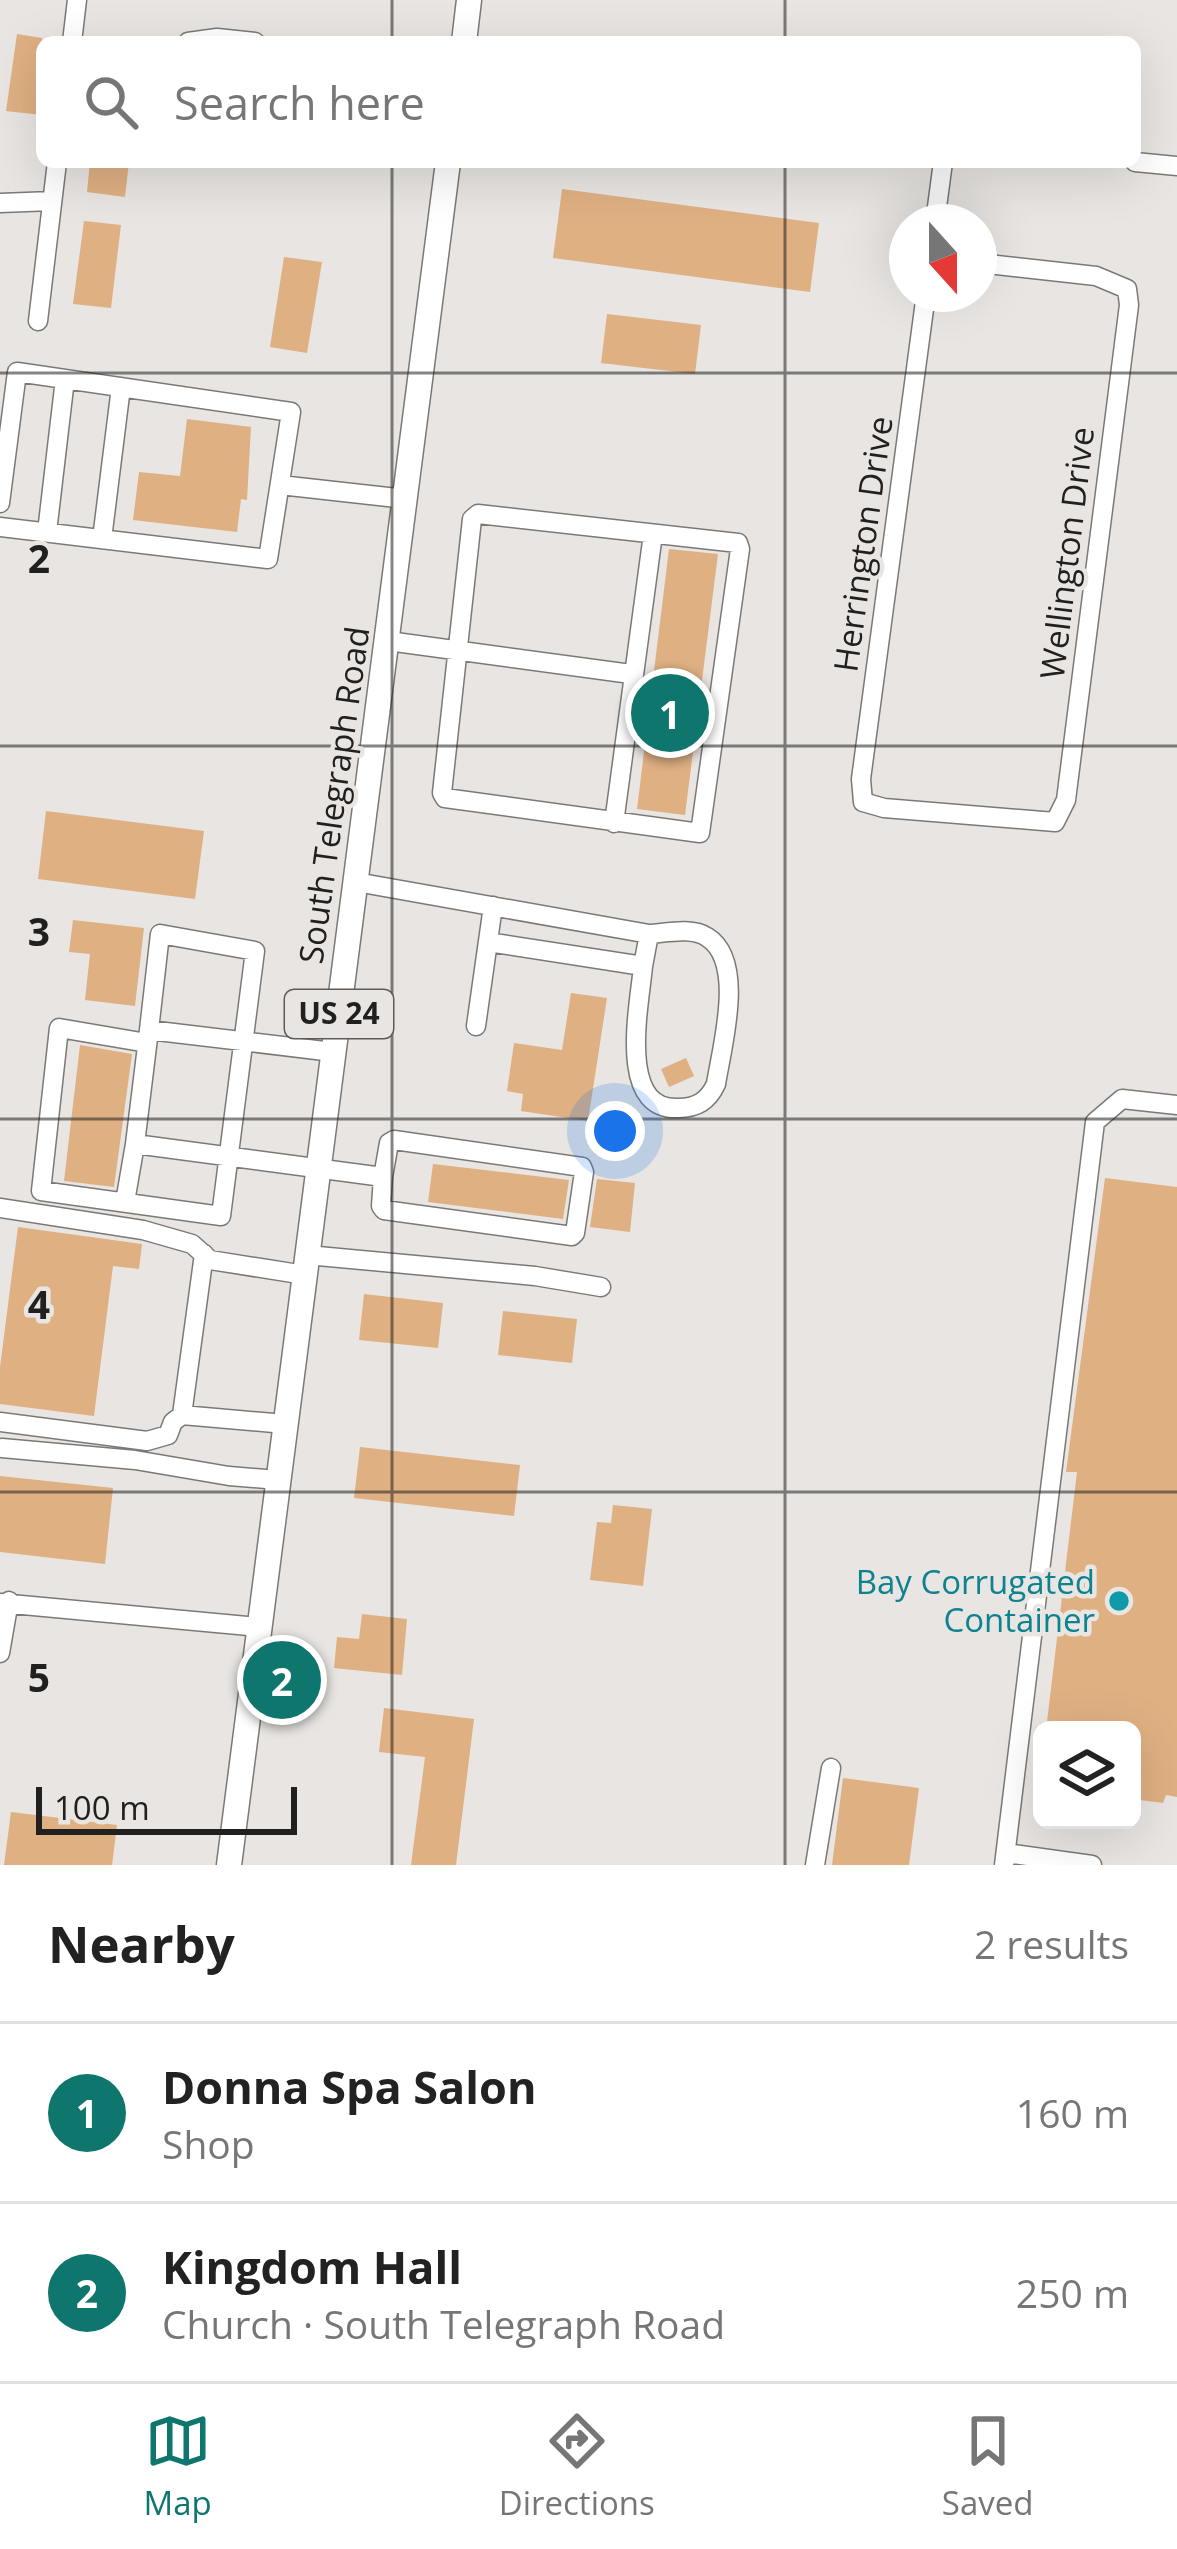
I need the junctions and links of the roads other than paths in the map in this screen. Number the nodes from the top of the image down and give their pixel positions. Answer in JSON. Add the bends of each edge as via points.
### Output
{"nodes":[{"id":1,"x":77,"y":0,"type":"edge"},
{"id":2,"x":469,"y":0,"type":"edge"},
{"id":3,"x":73,"y":36,"type":"edge"},
{"id":4,"x":465,"y":36,"type":"edge"},
{"id":5,"x":1141,"y":163,"type":"edge"},
{"id":6,"x":1177,"y":166,"type":"edge"},
{"id":7,"x":56,"y":168,"type":"edge"},
{"id":8,"x":447,"y":168,"type":"edge"},
{"id":9,"x":942,"y":168,"type":"edge"},
{"id":10,"x":52,"y":201,"type":"junction"},
{"id":11,"x":0,"y":203,"type":"edge"},
{"id":12,"x":937,"y":204,"type":"edge"},
{"id":13,"x":997,"y":264,"type":"edge"},
{"id":14,"x":924,"y":312,"type":"edge"},
{"id":15,"x":38,"y":321,"type":"dead end"},
{"id":16,"x":65,"y":380,"type":"junction"},
{"id":17,"x":121,"y":388,"type":"junction"},
{"id":18,"x":280,"y":485,"type":"junction"},
{"id":19,"x":406,"y":499,"type":"junction"},
{"id":20,"x":0,"y":502,"type":"edge"},
{"id":21,"x":0,"y":526,"type":"edge"},
{"id":22,"x":47,"y":532,"type":"junction"},
{"id":23,"x":652,"y":534,"type":"junction"},
{"id":24,"x":102,"y":539,"type":"junction"},
{"id":25,"x":388,"y":641,"type":"junction"},
{"id":26,"x":460,"y":651,"type":"junction"},
{"id":27,"x":632,"y":674,"type":"junction"},
{"id":28,"x":863,"y":802,"type":"joint"},
{"id":29,"x":614,"y":823,"type":"junction"},
{"id":30,"x":356,"y":883,"type":"junction"},
{"id":31,"x":493,"y":907,"type":"junction"},
{"id":32,"x":650,"y":934,"type":"junction"},
{"id":33,"x":488,"y":942,"type":"junction"},
{"id":34,"x":643,"y":966,"type":"junction"},
{"id":35,"x":476,"y":1027,"type":"dead end"},
{"id":36,"x":148,"y":1036,"type":"junction"},
{"id":37,"x":244,"y":1041,"type":"junction"},
{"id":38,"x":333,"y":1052,"type":"junction"},
{"id":39,"x":1177,"y":1105,"type":"edge"},
{"id":40,"x":135,"y":1144,"type":"junction"},
{"id":41,"x":230,"y":1157,"type":"junction"},
{"id":42,"x":318,"y":1169,"type":"junction"},
{"id":43,"x":383,"y":1177,"type":"junction"},
{"id":44,"x":125,"y":1202,"type":"junction"},
{"id":45,"x":0,"y":1208,"type":"edge"},
{"id":46,"x":204,"y":1254,"type":"junction"},
{"id":47,"x":306,"y":1265,"type":"junction"},
{"id":48,"x":601,"y":1287,"type":"dead end"},
{"id":49,"x":182,"y":1415,"type":"junction"},
{"id":50,"x":0,"y":1422,"type":"edge"},
{"id":51,"x":285,"y":1424,"type":"junction"},
{"id":52,"x":2,"y":1448,"type":"edge"},
{"id":53,"x":278,"y":1480,"type":"junction"},
{"id":54,"x":4,"y":1602,"type":"edge"},
{"id":55,"x":259,"y":1627,"type":"junction"},
{"id":56,"x":0,"y":1653,"type":"edge"},
{"id":57,"x":831,"y":1768,"type":"dead end"},
{"id":58,"x":1005,"y":1859,"type":"edge"},
{"id":59,"x":229,"y":1865,"type":"edge"},
{"id":60,"x":815,"y":1865,"type":"edge"},
{"id":61,"x":1092,"y":1865,"type":"edge"}],
"edges":[{"from":1,"to":3,"type":"street"},
{"from":2,"to":4,"type":"main road"},
{"from":5,"to":6,"type":"street"},
{"from":7,"to":10,"type":"street"},
{"from":8,"to":19,"type":"main road","name":"South Telegraph Road","number":"US 24"},
{"from":9,"to":12,"type":"street"},
{"from":10,"to":11,"type":"street"},
{"from":10,"to":15,"type":"street"},
{"from":13,"to":28,"type":"street","name":"Wellington Drive","via":[[1096,276],[1127,289],[1066,800],[1054,822]]},
{"from":14,"to":28,"type":"street","name":"Herrington Drive"},
{"from":16,"to":17,"type":"street"},
{"from":16,"to":20,"type":"street","via":[[17,372]]},
{"from":16,"to":22,"type":"street"},
{"from":17,"to":18,"type":"street","via":[[290,412]]},
{"from":17,"to":24,"type":"street"},
{"from":18,"to":19,"type":"street"},
{"from":18,"to":24,"type":"street","via":[[268,560]]},
{"from":19,"to":25,"type":"main road","name":"South Telegraph Road","number":"US 24"},
{"from":21,"to":22,"type":"street"},
{"from":22,"to":24,"type":"street"},
{"from":23,"to":26,"type":"street","via":[[474,516]]},
{"from":23,"to":27,"type":"street"},
{"from":23,"to":29,"type":"street","via":[[740,549],[702,830]]},
{"from":25,"to":26,"type":"street"},
{"from":25,"to":30,"type":"main road","name":"South Telegraph Road","number":"US 24"},
{"from":26,"to":27,"type":"street"},
{"from":26,"to":29,"type":"street","via":[[445,798]]},
{"from":27,"to":29,"type":"street"},
{"from":30,"to":31,"type":"street"},
{"from":30,"to":38,"type":"main road","name":"South Telegraph Road","number":"US 24"},
{"from":31,"to":32,"type":"street"},
{"from":31,"to":33,"type":"street"},
{"from":32,"to":34,"type":"street"},
{"from":32,"to":34,"type":"street","via":[[706,935],[728,968],[716,1084],[695,1106],[664,1108],[639,1082]]},
{"from":33,"to":34,"type":"street"},
{"from":33,"to":35,"type":"street"},
{"from":36,"to":37,"type":"street"},
{"from":36,"to":37,"type":"street","via":[[160,934],[255,951]]},
{"from":36,"to":40,"type":"street"},
{"from":36,"to":44,"type":"street","via":[[58,1028],[41,1191]]},
{"from":37,"to":38,"type":"street"},
{"from":37,"to":41,"type":"street"},
{"from":38,"to":42,"type":"main road","name":"South Telegraph Road","number":"US 24"},
{"from":39,"to":58,"type":"street","via":[[1123,1099],[1094,1122]]},
{"from":40,"to":41,"type":"street"},
{"from":40,"to":44,"type":"street"},
{"from":41,"to":42,"type":"street"},
{"from":41,"to":44,"type":"street","via":[[221,1216]]},
{"from":42,"to":43,"type":"street"},
{"from":42,"to":47,"type":"main road","name":"South Telegraph Road","number":"US 24"},
{"from":43,"to":43,"type":"street","via":[[394,1140],[584,1172],[572,1236],[384,1210]]},
{"from":45,"to":46,"type":"street","via":[[143,1230]]},
{"from":46,"to":47,"type":"street"},
{"from":46,"to":49,"type":"street"},
{"from":47,"to":48,"type":"street","via":[[536,1276]]},
{"from":47,"to":51,"type":"main road","name":"South Telegraph Road","number":"US 24"},
{"from":49,"to":50,"type":"street","via":[[168,1435],[147,1441]]},
{"from":49,"to":51,"type":"street"},
{"from":51,"to":53,"type":"main road","name":"South Telegraph Road","number":"US 24"},
{"from":52,"to":53,"type":"street"},
{"from":53,"to":55,"type":"main road","name":"South Telegraph Road","number":"US 24"},
{"from":54,"to":55,"type":"street"},
{"from":54,"to":56,"type":"street"},
{"from":55,"to":59,"type":"main road","name":"South Telegraph Road","number":"US 24"},
{"from":57,"to":60,"type":"street"},
{"from":58,"to":61,"type":"street"}]}
